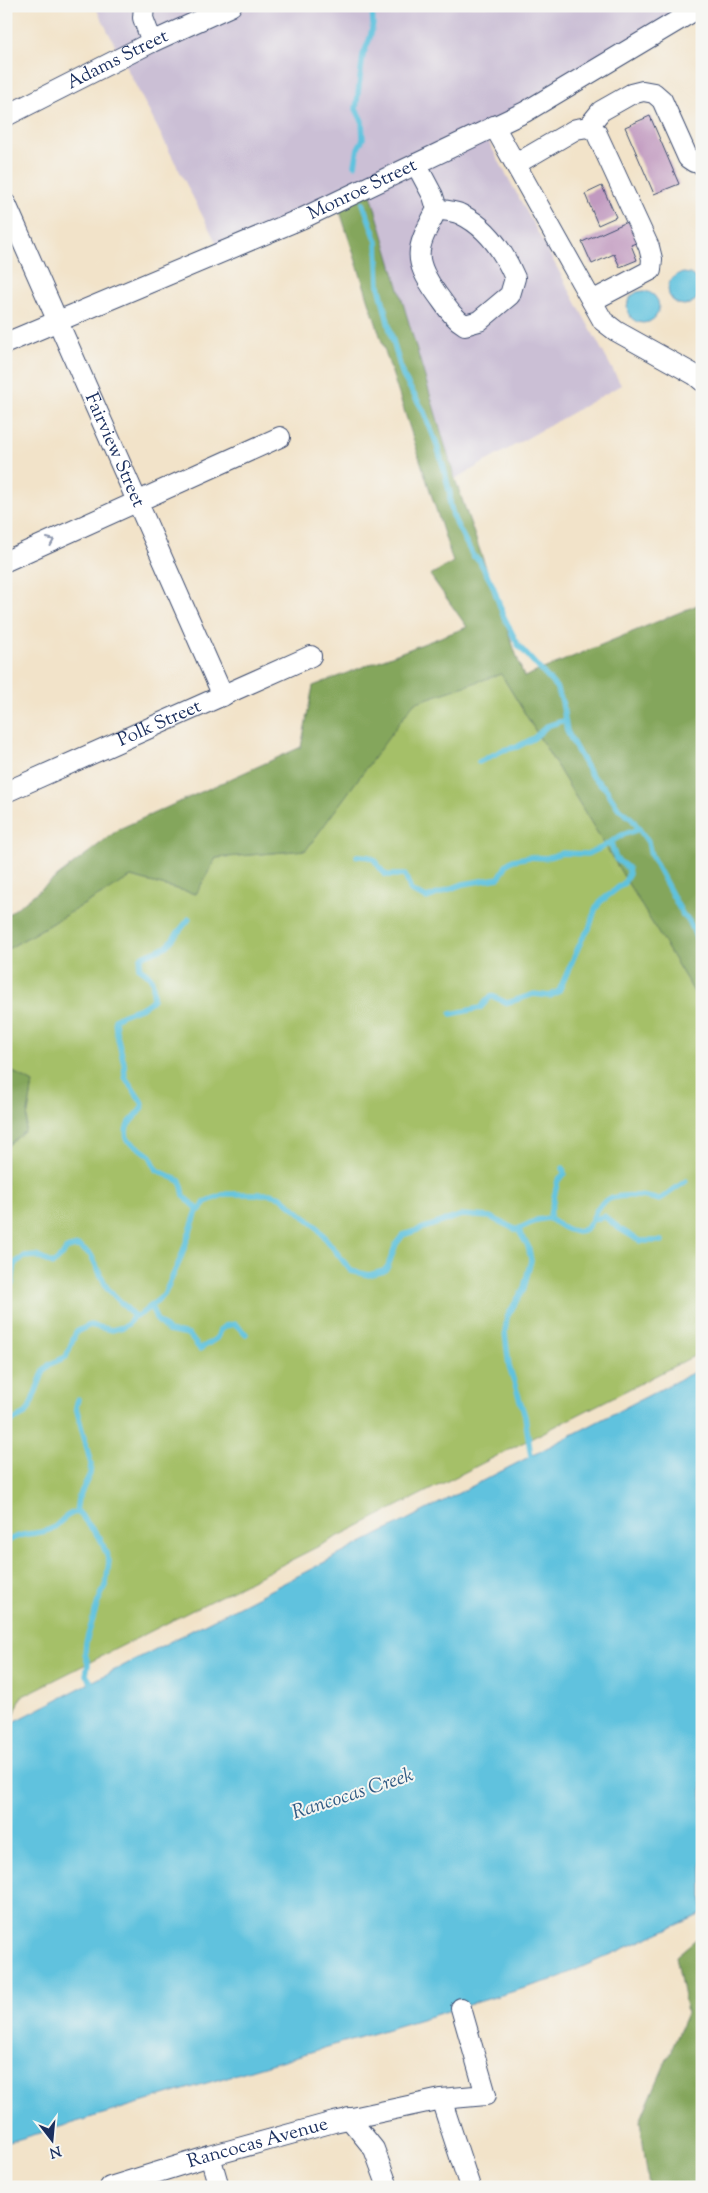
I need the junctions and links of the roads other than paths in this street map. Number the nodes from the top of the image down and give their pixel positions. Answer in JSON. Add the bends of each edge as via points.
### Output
{"nodes":[{"id":1,"x":144,"y":6,"type":"edge"},
{"id":2,"x":231,"y":6,"type":"edge"},
{"id":3,"x":699,"y":15,"type":"edge"},
{"id":4,"x":152,"y":42,"type":"junction"},
{"id":5,"x":6,"y":116,"type":"edge"},
{"id":6,"x":494,"y":126,"type":"junction"},
{"id":7,"x":588,"y":128,"type":"junction"},
{"id":8,"x":702,"y":163,"type":"edge"},
{"id":9,"x":416,"y":164,"type":"junction"},
{"id":10,"x":516,"y":164,"type":"junction"},
{"id":11,"x":6,"y":204,"type":"edge"},
{"id":12,"x":438,"y":209,"type":"junction"},
{"id":13,"x":592,"y":301,"type":"junction"},
{"id":14,"x":58,"y":320,"type":"junction"},
{"id":15,"x":6,"y":342,"type":"edge"},
{"id":16,"x":702,"y":381,"type":"edge"},
{"id":17,"x":280,"y":437,"type":"dead end"},
{"id":18,"x":139,"y":502,"type":"junction"},
{"id":19,"x":6,"y":561,"type":"edge"},
{"id":20,"x":311,"y":656,"type":"dead end"},
{"id":21,"x":222,"y":696,"type":"junction"},
{"id":22,"x":6,"y":792,"type":"edge"},
{"id":23,"x":460,"y":2008,"type":"dead end"},
{"id":24,"x":440,"y":2098,"type":"junction"},
{"id":25,"x":349,"y":2118,"type":"junction"},
{"id":26,"x":210,"y":2156,"type":"junction"},
{"id":27,"x":110,"y":2187,"type":"edge"},
{"id":28,"x":219,"y":2187,"type":"edge"},
{"id":29,"x":388,"y":2187,"type":"edge"},
{"id":30,"x":470,"y":2187,"type":"edge"}],
"edges":[{"from":1,"to":4,"type":"street","via":[[143,18]]},
{"from":2,"to":4,"type":"street","name":"Adams Street"},
{"from":3,"to":6,"type":"street","name":"Monroe Street"},
{"from":4,"to":5,"type":"street","name":"Adams Street"},
{"from":6,"to":9,"type":"street","name":"Monroe Street"},
{"from":6,"to":10,"type":"street"},
{"from":7,"to":8,"type":"street","via":[[601,111],[631,94],[654,93],[662,100],[688,158]]},
{"from":7,"to":10,"type":"street","via":[[576,129]]},
{"from":7,"to":13,"type":"street","via":[[596,132],[652,259],[651,270]]},
{"from":9,"to":12,"type":"street"},
{"from":9,"to":14,"type":"street","name":"Monroe Street","via":[[303,218]]},
{"from":10,"to":13,"type":"street"},
{"from":11,"to":14,"type":"street","name":"Fairview Street"},
{"from":12,"to":12,"type":"street","via":[[421,242],[418,259],[425,277],[454,318],[465,325],[479,321],[510,295],[515,278],[508,261],[485,230],[460,214]]},
{"from":13,"to":16,"type":"street","via":[[603,321],[616,331]]},
{"from":14,"to":15,"type":"street","name":"Monroe Street"},
{"from":14,"to":18,"type":"street","name":"Fairview Street"},
{"from":17,"to":18,"type":"street"},
{"from":19,"to":18,"type":"street","one_way":true},
{"from":18,"to":21,"type":"street","name":"Fairview Street"},
{"from":20,"to":21,"type":"street","name":"Polk Street"},
{"from":21,"to":22,"type":"street","name":"Polk Street"},
{"from":23,"to":24,"type":"street","name":"Rancocas Avenue","via":[[486,2095]]},
{"from":24,"to":25,"type":"street","name":"Rancocas Avenue"},
{"from":24,"to":30,"type":"street"},
{"from":25,"to":26,"type":"street","name":"Rancocas Avenue"},
{"from":25,"to":29,"type":"street","name":"Rancocas Avenue","via":[[374,2149]]},
{"from":26,"to":27,"type":"street","name":"Rancocas Avenue"},
{"from":26,"to":28,"type":"street"}]}
